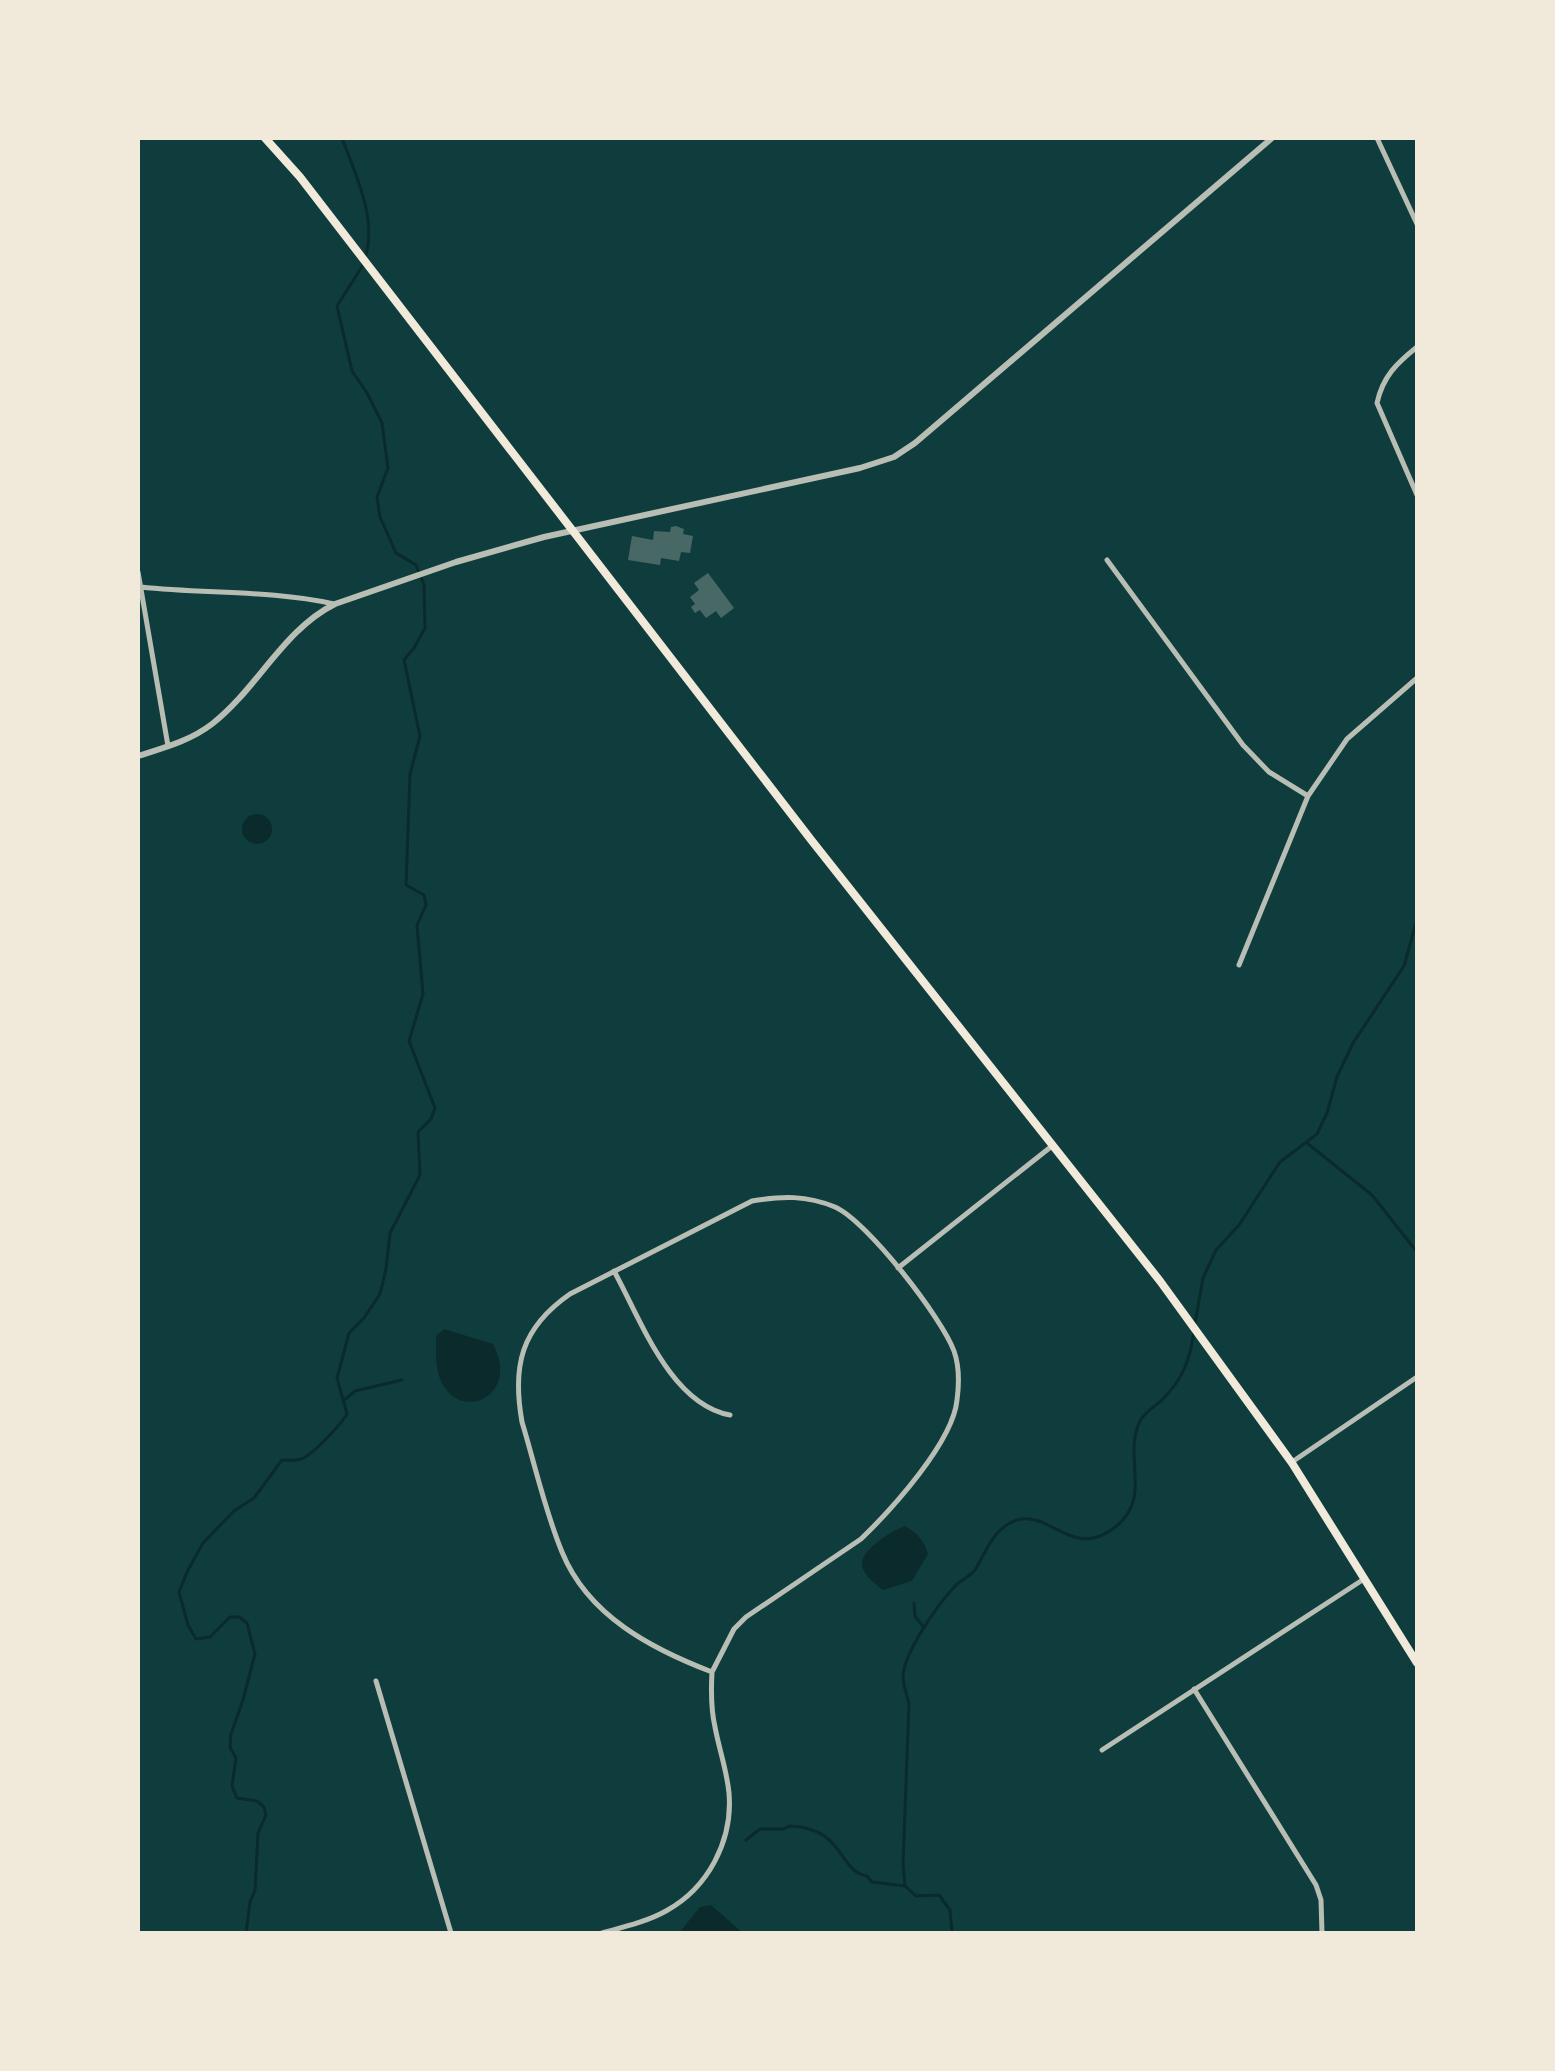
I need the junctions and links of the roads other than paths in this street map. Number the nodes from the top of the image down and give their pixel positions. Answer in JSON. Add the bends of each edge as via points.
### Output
{"nodes":[{"id":1,"x":265,"y":138,"type":"edge"},
{"id":2,"x":1272,"y":138,"type":"edge"},
{"id":3,"x":1377,"y":138,"type":"edge"},
{"id":4,"x":1417,"y":224,"type":"edge"},
{"id":5,"x":1417,"y":347,"type":"edge"},
{"id":6,"x":1417,"y":495,"type":"edge"},
{"id":7,"x":573,"y":529,"type":"junction"},
{"id":8,"x":1107,"y":560,"type":"dead end"},
{"id":9,"x":138,"y":572,"type":"edge"},
{"id":10,"x":141,"y":587,"type":"junction"},
{"id":11,"x":335,"y":604,"type":"junction"},
{"id":12,"x":1417,"y":678,"type":"edge"},
{"id":13,"x":168,"y":746,"type":"junction"},
{"id":14,"x":138,"y":756,"type":"edge"},
{"id":15,"x":1308,"y":796,"type":"junction"},
{"id":16,"x":1239,"y":965,"type":"dead end"},
{"id":17,"x":1052,"y":1146,"type":"junction"},
{"id":18,"x":898,"y":1268,"type":"junction"},
{"id":19,"x":614,"y":1271,"type":"junction"},
{"id":20,"x":1417,"y":1377,"type":"edge"},
{"id":21,"x":730,"y":1415,"type":"dead end"},
{"id":22,"x":1292,"y":1463,"type":"junction"},
{"id":23,"x":1365,"y":1578,"type":"junction"},
{"id":24,"x":1417,"y":1663,"type":"edge"},
{"id":25,"x":712,"y":1672,"type":"junction"},
{"id":26,"x":376,"y":1681,"type":"dead end"},
{"id":27,"x":1194,"y":1689,"type":"junction"},
{"id":28,"x":1102,"y":1750,"type":"dead end"},
{"id":29,"x":451,"y":1933,"type":"edge"},
{"id":30,"x":602,"y":1933,"type":"edge"},
{"id":31,"x":1322,"y":1933,"type":"edge"}],
"edges":[{"from":1,"to":7,"type":"highway"},
{"from":2,"to":7,"type":"street","via":[[894,457]]},
{"from":3,"to":4,"type":"street"},
{"from":5,"to":6,"type":"street","via":[[1391,369],[1377,403]]},
{"from":7,"to":11,"type":"street"},
{"from":7,"to":17,"type":"highway"},
{"from":8,"to":15,"type":"street","via":[[1243,745],[1269,772]]},
{"from":9,"to":10,"type":"street"},
{"from":10,"to":11,"type":"street"},
{"from":10,"to":13,"type":"street"},
{"from":11,"to":13,"type":"street","via":[[303,627],[212,724]]},
{"from":12,"to":15,"type":"street","via":[[1347,739]]},
{"from":13,"to":14,"type":"street"},
{"from":15,"to":16,"type":"street"},
{"from":17,"to":18,"type":"street"},
{"from":17,"to":22,"type":"highway","via":[[1208,1344]]},
{"from":18,"to":19,"type":"street","via":[[871,1234],[837,1208],[781,1196],[752,1201]]},
{"from":18,"to":25,"type":"street","via":[[954,1351],[957,1401],[951,1423],[878,1523],[746,1617]]},
{"from":19,"to":21,"type":"street","via":[[672,1374],[705,1404]]},
{"from":19,"to":25,"type":"street","via":[[555,1304],[532,1330],[518,1369],[522,1422],[561,1551],[578,1581],[628,1632]]},
{"from":20,"to":22,"type":"street"},
{"from":22,"to":23,"type":"highway"},
{"from":23,"to":24,"type":"highway"},
{"from":23,"to":27,"type":"street"},
{"from":25,"to":30,"type":"street","via":[[714,1724],[729,1804],[715,1861],[674,1906]]},
{"from":26,"to":29,"type":"street"},
{"from":27,"to":28,"type":"street"},
{"from":27,"to":31,"type":"street","via":[[1316,1885]]}]}
